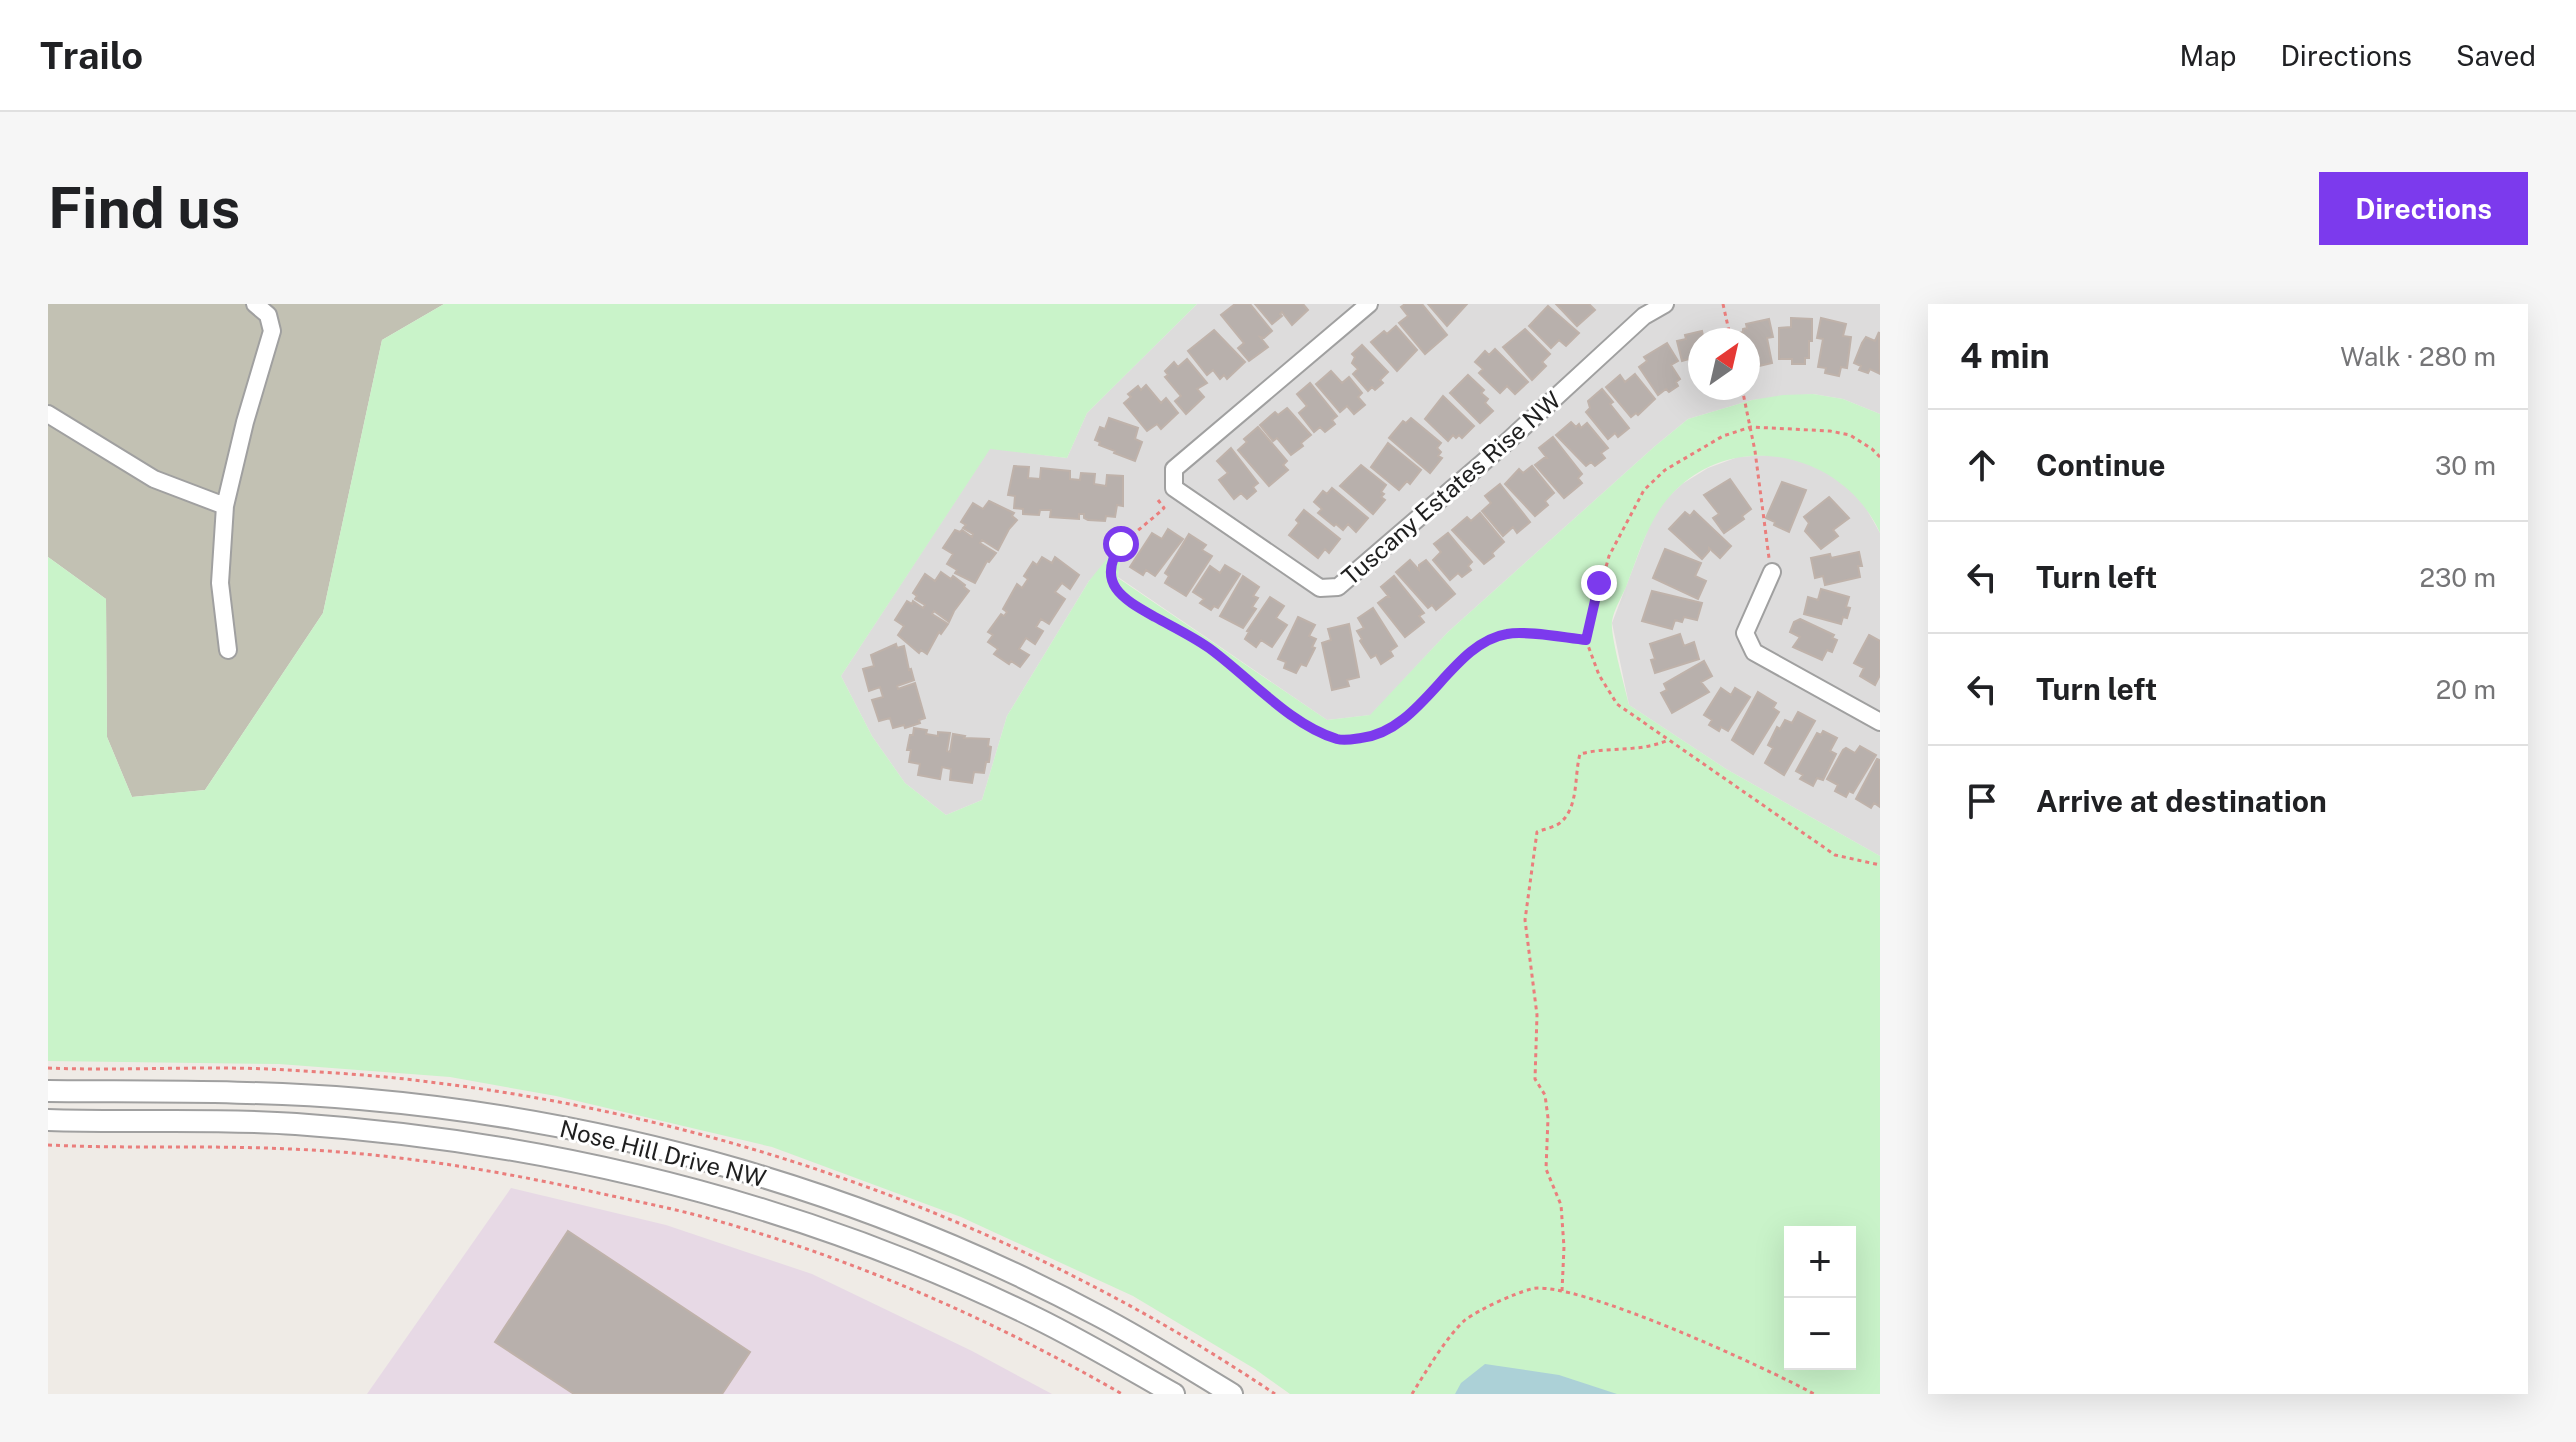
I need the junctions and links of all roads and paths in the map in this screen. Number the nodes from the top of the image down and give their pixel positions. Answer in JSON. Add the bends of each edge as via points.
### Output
{"nodes":[{"id":1,"x":255,"y":304,"type":"edge"},
{"id":2,"x":1369,"y":304,"type":"edge"},
{"id":3,"x":1665,"y":304,"type":"edge"},
{"id":4,"x":1723,"y":304,"type":"edge"},
{"id":5,"x":1728,"y":328,"type":"edge"},
{"id":6,"x":1745,"y":400,"type":"edge"},
{"id":7,"x":48,"y":414,"type":"edge"},
{"id":8,"x":1751,"y":427,"type":"junction"},
{"id":9,"x":1880,"y":457,"type":"edge"},
{"id":10,"x":1158,"y":500,"type":"dead end"},
{"id":11,"x":225,"y":506,"type":"junction"},
{"id":12,"x":1772,"y":572,"type":"joint"},
{"id":13,"x":1586,"y":640,"type":"junction"},
{"id":14,"x":228,"y":650,"type":"dead end"},
{"id":15,"x":1880,"y":722,"type":"edge"},
{"id":16,"x":1669,"y":739,"type":"junction"},
{"id":17,"x":1880,"y":865,"type":"edge"},
{"id":18,"x":48,"y":1091,"type":"edge"},
{"id":19,"x":48,"y":1120,"type":"edge"},
{"id":20,"x":48,"y":1145,"type":"edge"},
{"id":21,"x":1562,"y":1291,"type":"junction"},
{"id":22,"x":1122,"y":1394,"type":"edge"},
{"id":23,"x":1174,"y":1394,"type":"edge"},
{"id":24,"x":1232,"y":1394,"type":"edge"},
{"id":25,"x":1412,"y":1394,"type":"edge"},
{"id":26,"x":1814,"y":1394,"type":"edge"}],
"edges":[{"from":1,"to":11,"type":"street","via":[[271,320],[272,331]]},
{"from":2,"to":3,"type":"street","name":"Tuscany Estates Rise NW","via":[[1174,469],[1174,488],[1320,588],[1338,587],[1644,316]]},
{"from":4,"to":5,"type":"path"},
{"from":6,"to":8,"type":"path"},
{"from":7,"to":11,"type":"street","via":[[154,479]]},
{"from":8,"to":9,"type":"path","via":[[1840,433]]},
{"from":8,"to":12,"type":"path"},
{"from":8,"to":13,"type":"path","via":[[1692,453],[1644,490],[1609,556]]},
{"from":10,"to":13,"type":"path","via":[[1164,508],[1114,555],[1110,571],[1118,593],[1206,646],[1306,726],[1341,740],[1379,736],[1407,716],[1478,646],[1507,634]]},
{"from":11,"to":14,"type":"street","via":[[220,583]]},
{"from":12,"to":15,"type":"street","via":[[1745,633],[1754,652]]},
{"from":13,"to":16,"type":"path","via":[[1617,704]]},
{"from":16,"to":17,"type":"path","via":[[1835,855]]},
{"from":16,"to":21,"type":"path","via":[[1652,747],[1580,754],[1575,801],[1561,822],[1537,832],[1525,920],[1537,1015],[1535,1079],[1545,1095],[1548,1118],[1546,1169],[1561,1205]]},
{"from":18,"to":24,"type":"street","name":"Nose Hill Drive NW","via":[[359,1099],[519,1120],[649,1145],[801,1189],[950,1245],[1098,1315]]},
{"from":19,"to":23,"type":"street","name":"Nose Hill Drive NW","via":[[339,1128],[467,1142],[656,1179],[791,1218],[958,1282]]},
{"from":20,"to":22,"type":"path","via":[[291,1149],[392,1157],[518,1175],[700,1216],[895,1281],[1044,1349]]},
{"from":21,"to":25,"type":"path","via":[[1532,1289],[1465,1321]]},
{"from":21,"to":26,"type":"path","via":[[1638,1316]]}]}
